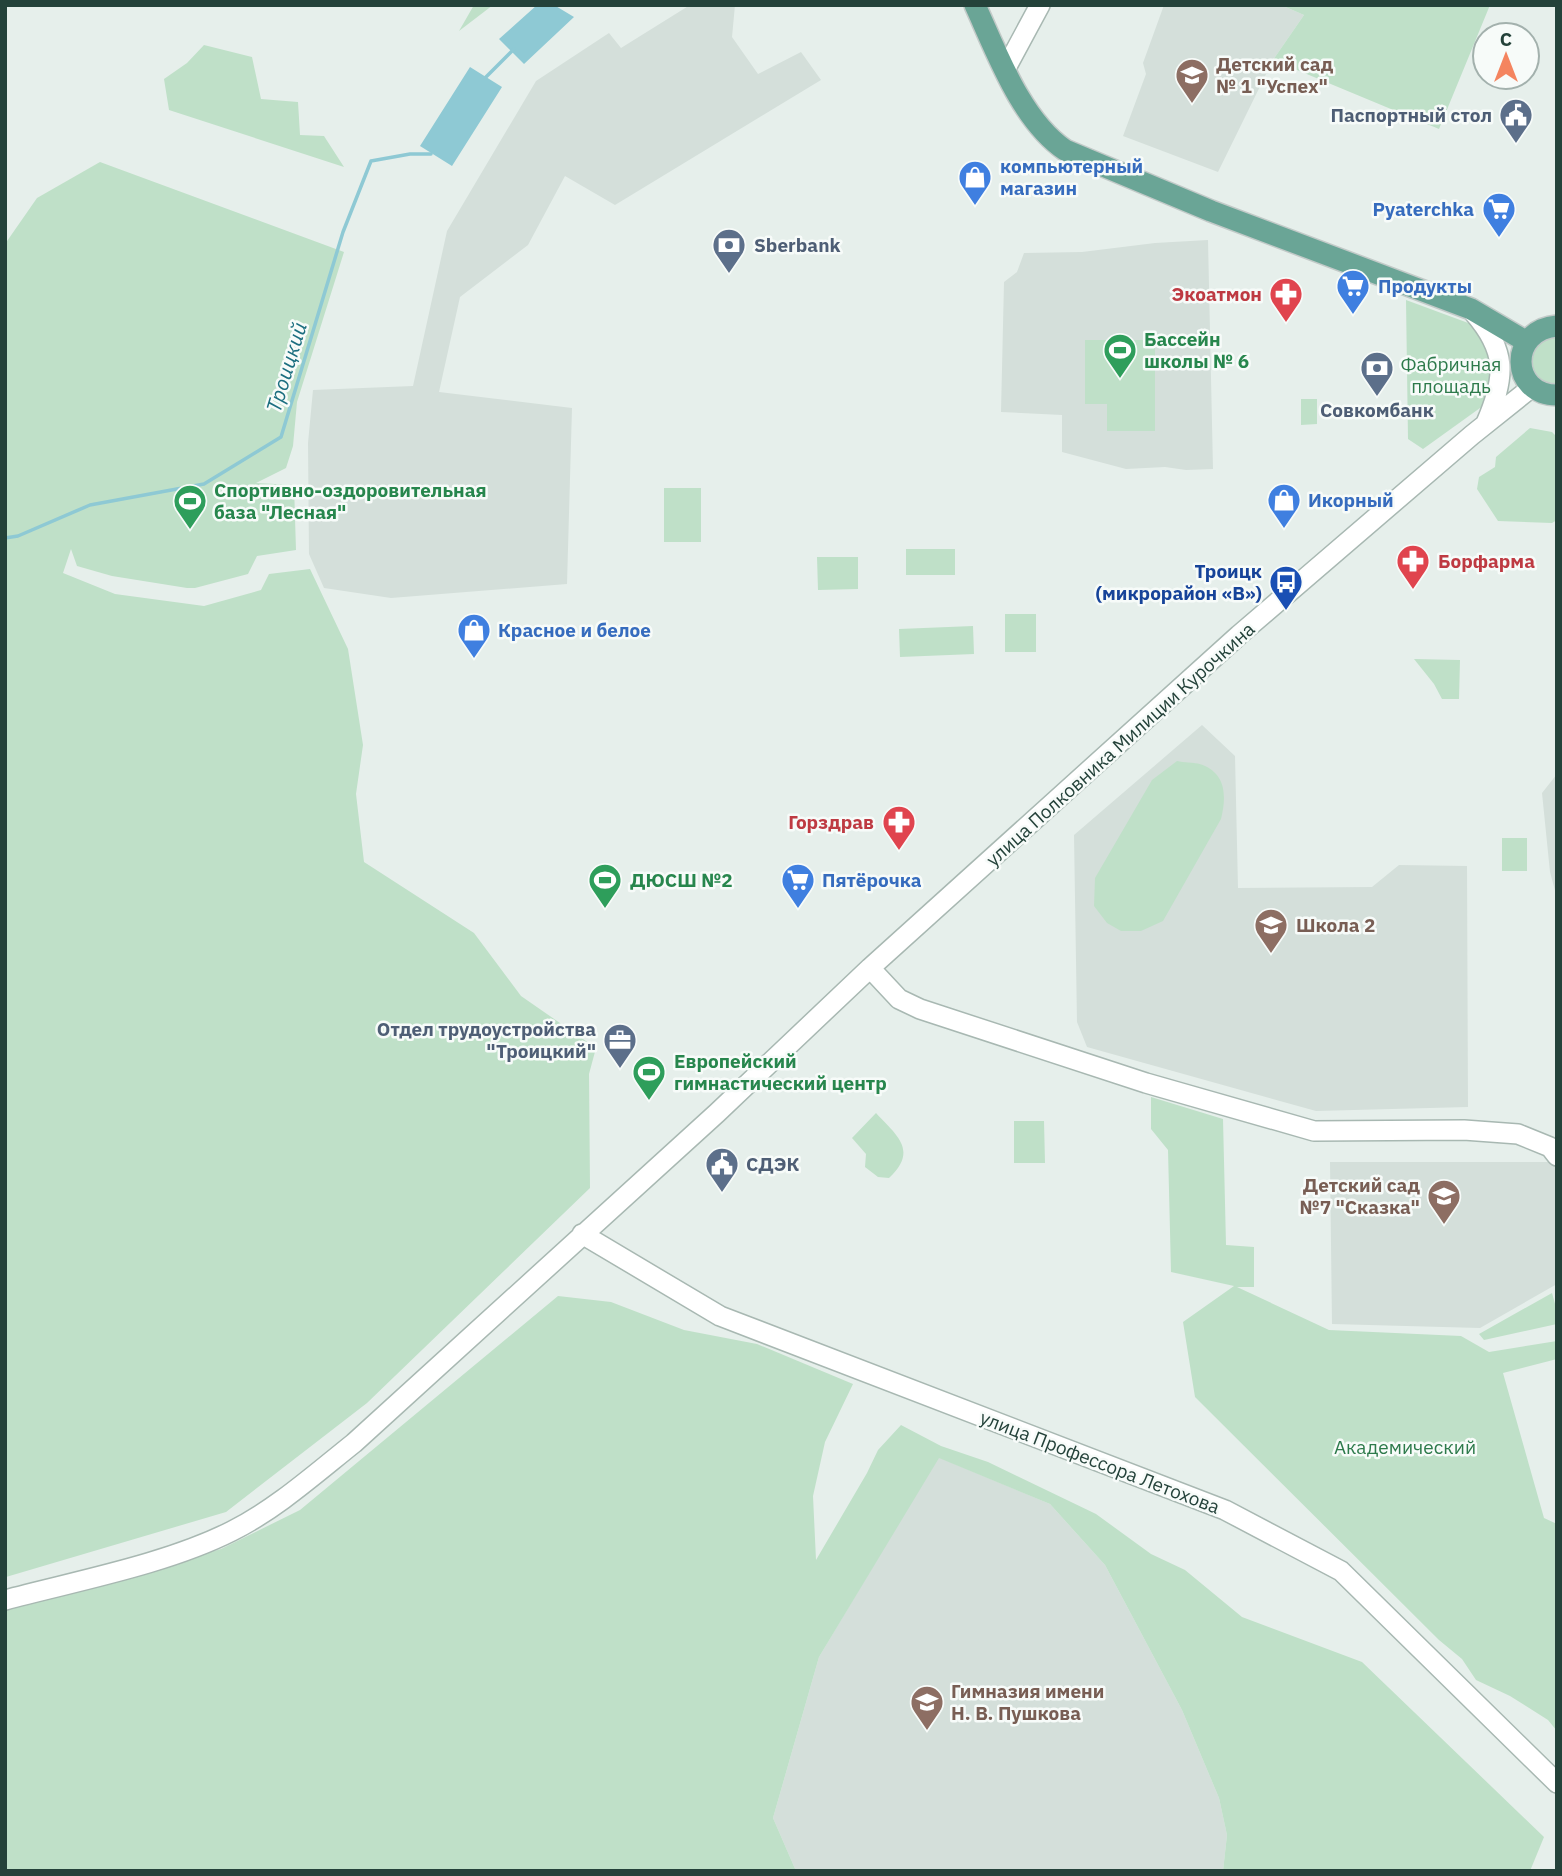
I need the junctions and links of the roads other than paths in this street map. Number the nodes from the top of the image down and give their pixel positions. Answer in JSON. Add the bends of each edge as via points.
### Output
{"nodes":[{"id":1,"x":975,"y":5,"type":"edge"},
{"id":2,"x":1040,"y":5,"type":"edge"},
{"id":3,"x":1005,"y":70,"type":"junction"},
{"id":4,"x":1471,"y":309,"type":"junction"},
{"id":5,"x":1557,"y":326,"type":"edge"},
{"id":6,"x":1527,"y":342,"type":"junction"},
{"id":7,"x":1532,"y":387,"type":"junction"},
{"id":8,"x":1557,"y":395,"type":"edge"},
{"id":9,"x":1486,"y":424,"type":"junction"},
{"id":10,"x":870,"y":968,"type":"junction"},
{"id":11,"x":1557,"y":1156,"type":"edge"},
{"id":12,"x":582,"y":1234,"type":"junction"},
{"id":13,"x":5,"y":1600,"type":"edge"},
{"id":14,"x":1557,"y":1783,"type":"edge"}],
"edges":[{"from":1,"to":3,"type":"main road"},
{"from":2,"to":3,"type":"street"},
{"from":3,"to":4,"type":"main road","via":[[1034,120],[1065,150],[1211,211]]},
{"from":4,"to":6,"type":"main road"},
{"from":4,"to":9,"type":"street","via":[[1490,331],[1500,362],[1500,382]]},
{"from":5,"to":6,"type":"main road","via":[[1544,328]]},
{"from":6,"to":7,"type":"main road","via":[[1521,371]]},
{"from":7,"to":8,"type":"main road"},
{"from":7,"to":9,"type":"street","name":"улица Полковника Милиции Курочкина"},
{"from":9,"to":10,"type":"street","name":"улица Полковника Милиции Курочкина","via":[[1239,635]]},
{"from":10,"to":11,"type":"street","via":[[900,999],[920,1009],[1146,1083],[1314,1131],[1464,1130],[1518,1135],[1550,1147]]},
{"from":10,"to":12,"type":"street","name":"улица Полковника Милиции Курочкина"},
{"from":12,"to":13,"type":"street","name":"улица Полковника Милиции Курочкина","via":[[354,1443],[290,1494],[232,1531],[173,1554]]},
{"from":12,"to":14,"type":"street","name":"улица Профессора Летохова","via":[[720,1316],[1225,1510],[1341,1571]]}]}
